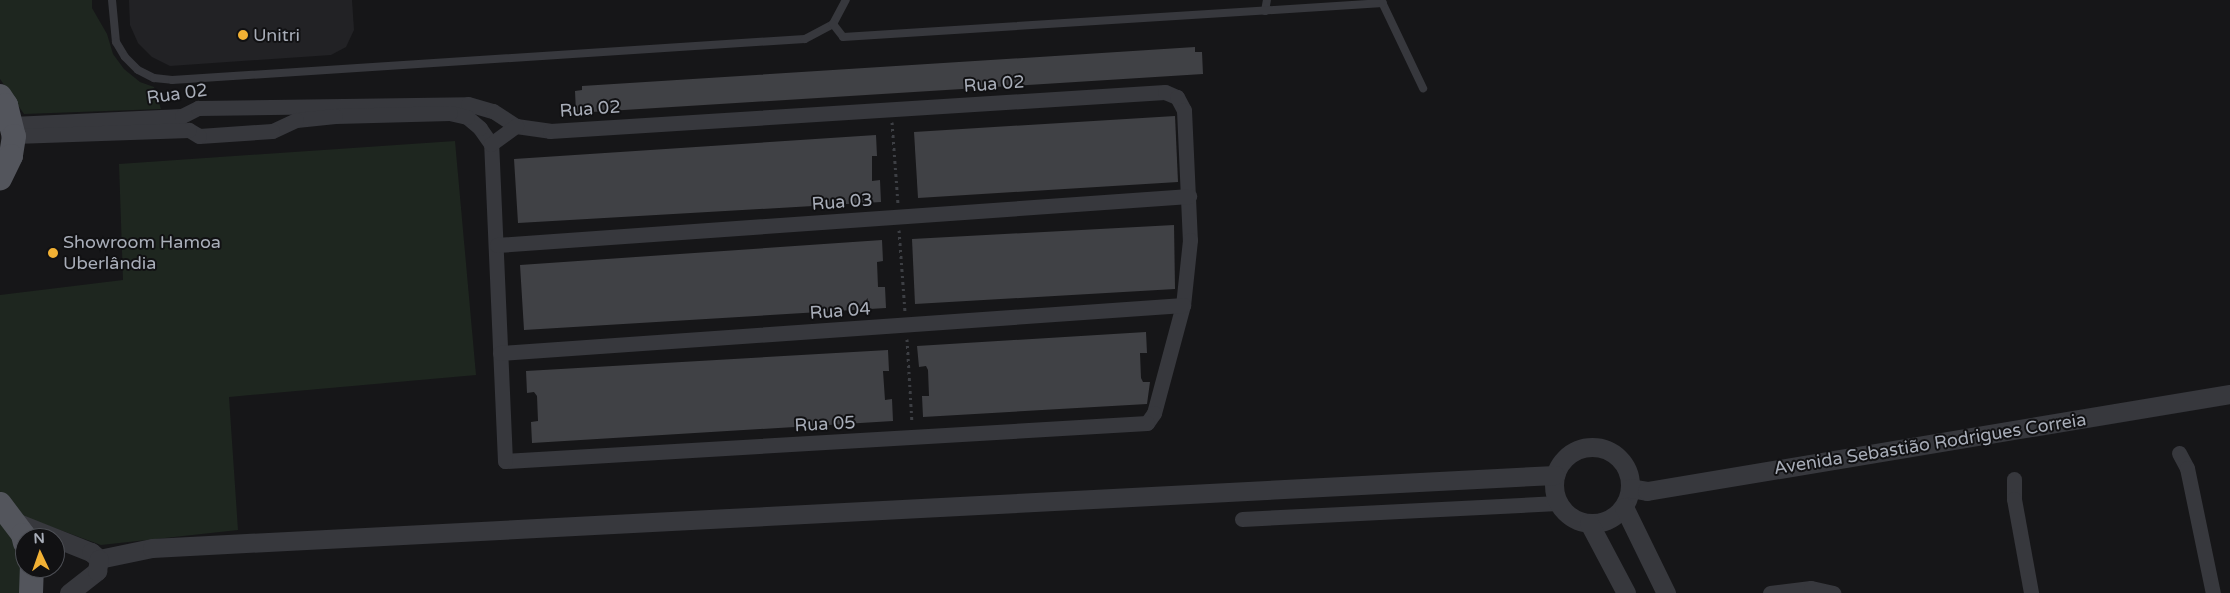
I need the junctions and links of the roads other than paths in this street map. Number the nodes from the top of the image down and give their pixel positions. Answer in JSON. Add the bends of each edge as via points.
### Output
{"nodes":[{"id":1,"x":112,"y":0,"type":"edge"},
{"id":2,"x":846,"y":0,"type":"edge"},
{"id":3,"x":1267,"y":0,"type":"edge"},
{"id":4,"x":1382,"y":2,"type":"edge"},
{"id":5,"x":1265,"y":11,"type":"junction"},
{"id":6,"x":833,"y":24,"type":"junction"},
{"id":7,"x":1423,"y":88,"type":"dead end"},
{"id":8,"x":0,"y":96,"type":"edge"},
{"id":9,"x":493,"y":111,"type":"junction"},
{"id":10,"x":516,"y":126,"type":"junction"},
{"id":11,"x":480,"y":128,"type":"junction"},
{"id":12,"x":13,"y":130,"type":"junction"},
{"id":13,"x":491,"y":144,"type":"junction"},
{"id":14,"x":0,"y":179,"type":"edge"},
{"id":15,"x":1189,"y":196,"type":"junction"},
{"id":16,"x":497,"y":245,"type":"junction"},
{"id":17,"x":1183,"y":305,"type":"junction"},
{"id":18,"x":500,"y":353,"type":"junction"},
{"id":19,"x":2230,"y":394,"type":"edge"},
{"id":20,"x":2178,"y":453,"type":"dead end"},
{"id":21,"x":1555,"y":475,"type":"junction"},
{"id":22,"x":2014,"y":479,"type":"dead end"},
{"id":23,"x":1630,"y":488,"type":"junction"},
{"id":24,"x":1558,"y":503,"type":"junction"},
{"id":25,"x":1624,"y":507,"type":"junction"},
{"id":26,"x":6,"y":513,"type":"edge"},
{"id":27,"x":1242,"y":519,"type":"dead end"},
{"id":28,"x":1589,"y":523,"type":"junction"},
{"id":29,"x":15,"y":528,"type":"edge"},
{"id":30,"x":99,"y":559,"type":"junction"},
{"id":31,"x":32,"y":578,"type":"edge"},
{"id":32,"x":31,"y":593,"type":"edge"},
{"id":33,"x":69,"y":593,"type":"edge"},
{"id":34,"x":1626,"y":593,"type":"edge"},
{"id":35,"x":1666,"y":593,"type":"edge"},
{"id":36,"x":1770,"y":593,"type":"edge"},
{"id":37,"x":1834,"y":593,"type":"edge"},
{"id":38,"x":2031,"y":593,"type":"edge"},
{"id":39,"x":2213,"y":593,"type":"edge"}],
"edges":[{"from":1,"to":6,"type":"lane","via":[[116,42],[125,57],[138,70],[154,78],[172,80],[805,39]]},
{"from":2,"to":6,"type":"lane"},
{"from":3,"to":5,"type":"lane"},
{"from":4,"to":5,"type":"lane"},
{"from":4,"to":7,"type":"lane"},
{"from":5,"to":6,"type":"lane","via":[[843,37]]},
{"from":8,"to":12,"type":"main road"},
{"from":9,"to":10,"type":"street","name":"Rua 02"},
{"from":9,"to":11,"type":"street"},
{"from":9,"to":12,"type":"street","name":"Rua 02","via":[[468,104],[198,108],[182,116]]},
{"from":10,"to":13,"type":"street"},
{"from":10,"to":15,"type":"street","name":"Rua 02","via":[[550,131],[1166,92],[1177,97],[1184,110]]},
{"from":11,"to":12,"type":"street","via":[[467,117],[450,113],[325,117],[296,120],[272,131],[199,136],[189,130]]},
{"from":11,"to":13,"type":"street"},
{"from":12,"to":14,"type":"main road","via":[[11,156]]},
{"from":13,"to":16,"type":"street"},
{"from":15,"to":16,"type":"street","name":"Rua 03"},
{"from":15,"to":17,"type":"street","via":[[1190,240]]},
{"from":16,"to":18,"type":"street"},
{"from":17,"to":18,"type":"street","name":"Rua 04"},
{"from":17,"to":18,"type":"street","name":"Rua 05","via":[[1154,413],[1147,423],[505,461]]},
{"from":19,"to":23,"type":"street","name":"Avenida Sebastião Rodrigues Correia","via":[[1647,491]]},
{"from":20,"to":39,"type":"street","via":[[2187,468]]},
{"from":21,"to":23,"type":"street","via":[[1565,458],[1574,452],[1583,448],[1603,449],[1621,460],[1630,478]]},
{"from":21,"to":24,"type":"street"},
{"from":21,"to":30,"type":"street","via":[[152,548]]},
{"from":22,"to":38,"type":"street","via":[[2014,499]]},
{"from":23,"to":25,"type":"street"},
{"from":24,"to":27,"type":"street"},
{"from":24,"to":28,"type":"street","via":[[1571,517]]},
{"from":25,"to":28,"type":"street","via":[[1608,520]]},
{"from":25,"to":35,"type":"street"},
{"from":26,"to":29,"type":"main road"},
{"from":26,"to":30,"type":"street","via":[[91,552]]},
{"from":28,"to":34,"type":"street"},
{"from":30,"to":33,"type":"street","via":[[97,571]]},
{"from":31,"to":32,"type":"main road"},
{"from":36,"to":37,"type":"street","via":[[1811,588]]}]}
